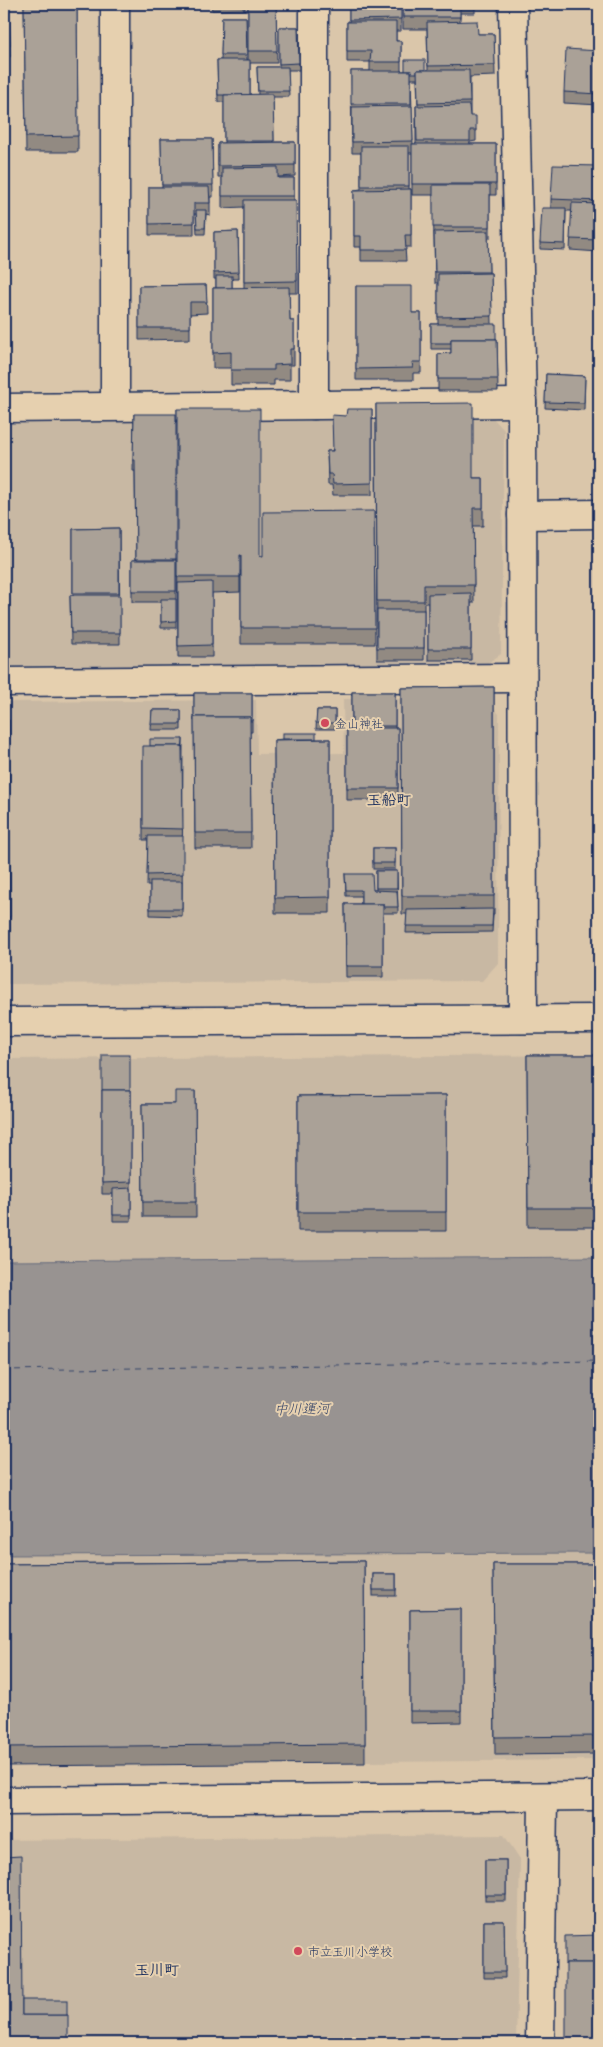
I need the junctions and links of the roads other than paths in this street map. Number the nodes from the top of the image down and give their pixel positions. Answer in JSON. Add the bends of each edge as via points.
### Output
{"nodes":[{"id":1,"x":115,"y":4,"type":"edge"},
{"id":2,"x":314,"y":4,"type":"edge"},
{"id":3,"x":513,"y":4,"type":"edge"},
{"id":4,"x":522,"y":403,"type":"junction"},
{"id":5,"x":314,"y":405,"type":"junction"},
{"id":6,"x":115,"y":406,"type":"junction"},
{"id":7,"x":4,"y":408,"type":"edge"},
{"id":8,"x":599,"y":514,"type":"edge"},
{"id":9,"x":522,"y":515,"type":"junction"},
{"id":10,"x":522,"y":678,"type":"junction"},
{"id":11,"x":4,"y":682,"type":"edge"},
{"id":12,"x":599,"y":1019,"type":"edge"},
{"id":13,"x":523,"y":1020,"type":"junction"},
{"id":14,"x":4,"y":1022,"type":"edge"},
{"id":15,"x":599,"y":1796,"type":"edge"},
{"id":16,"x":543,"y":1797,"type":"junction"},
{"id":17,"x":4,"y":1801,"type":"edge"},
{"id":18,"x":540,"y":2043,"type":"edge"}],
"edges":[{"from":1,"to":6,"type":"street"},
{"from":2,"to":5,"type":"street"},
{"from":3,"to":4,"type":"street"},
{"from":4,"to":5,"type":"street"},
{"from":4,"to":9,"type":"street"},
{"from":5,"to":6,"type":"street"},
{"from":6,"to":7,"type":"street"},
{"from":8,"to":9,"type":"street"},
{"from":9,"to":10,"type":"street"},
{"from":10,"to":11,"type":"street"},
{"from":10,"to":13,"type":"street"},
{"from":12,"to":13,"type":"street"},
{"from":13,"to":14,"type":"street"},
{"from":15,"to":16,"type":"street"},
{"from":16,"to":17,"type":"street"},
{"from":16,"to":18,"type":"street"}]}
